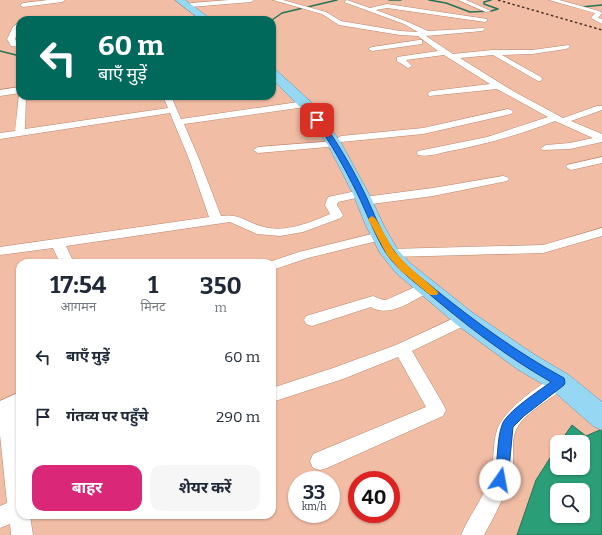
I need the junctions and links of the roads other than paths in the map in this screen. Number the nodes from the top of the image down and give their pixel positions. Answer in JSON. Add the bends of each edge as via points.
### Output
{"nodes":[{"id":1,"x":62,"y":0,"type":"edge"},
{"id":2,"x":179,"y":0,"type":"edge"},
{"id":3,"x":251,"y":0,"type":"edge"},
{"id":4,"x":276,"y":0,"type":"edge"},
{"id":5,"x":462,"y":0,"type":"edge"},
{"id":6,"x":552,"y":0,"type":"edge"},
{"id":7,"x":188,"y":2,"type":"edge"},
{"id":8,"x":348,"y":2,"type":"dead end"},
{"id":9,"x":370,"y":10,"type":"junction"},
{"id":10,"x":488,"y":11,"type":"dead end"},
{"id":11,"x":601,"y":11,"type":"edge"},
{"id":12,"x":22,"y":13,"type":"edge"},
{"id":13,"x":201,"y":16,"type":"edge"},
{"id":14,"x":207,"y":16,"type":"edge"},
{"id":15,"x":485,"y":20,"type":"dead end"},
{"id":16,"x":602,"y":22,"type":"edge"},
{"id":17,"x":16,"y":26,"type":"edge"},
{"id":18,"x":482,"y":29,"type":"dead end"},
{"id":19,"x":423,"y":33,"type":"junction"},
{"id":20,"x":430,"y":41,"type":"junction"},
{"id":21,"x":16,"y":44,"type":"edge"},
{"id":22,"x":566,"y":47,"type":"dead end"},
{"id":23,"x":372,"y":49,"type":"dead end"},
{"id":24,"x":492,"y":52,"type":"junction"},
{"id":25,"x":449,"y":54,"type":"junction"},
{"id":26,"x":408,"y":66,"type":"dead end"},
{"id":27,"x":276,"y":71,"type":"edge"},
{"id":28,"x":276,"y":76,"type":"edge"},
{"id":29,"x":538,"y":79,"type":"dead end"},
{"id":30,"x":498,"y":86,"type":"junction"},
{"id":31,"x":16,"y":91,"type":"edge"},
{"id":32,"x":0,"y":93,"type":"edge"},
{"id":33,"x":432,"y":94,"type":"dead end"},
{"id":34,"x":22,"y":100,"type":"edge"},
{"id":35,"x":169,"y":100,"type":"edge"},
{"id":36,"x":305,"y":104,"type":"junction"},
{"id":37,"x":600,"y":108,"type":"dead end"},
{"id":38,"x":173,"y":110,"type":"junction"},
{"id":39,"x":508,"y":112,"type":"dead end"},
{"id":40,"x":559,"y":119,"type":"junction"},
{"id":41,"x":178,"y":122,"type":"junction"},
{"id":42,"x":20,"y":133,"type":"junction"},
{"id":43,"x":0,"y":136,"type":"edge"},
{"id":44,"x":602,"y":139,"type":"edge"},
{"id":45,"x":338,"y":142,"type":"junction"},
{"id":46,"x":546,"y":148,"type":"dead end"},
{"id":47,"x":258,"y":150,"type":"dead end"},
{"id":48,"x":422,"y":153,"type":"dead end"},
{"id":49,"x":602,"y":160,"type":"edge"},
{"id":50,"x":571,"y":167,"type":"dead end"},
{"id":51,"x":504,"y":179,"type":"dead end"},
{"id":52,"x":366,"y":198,"type":"junction"},
{"id":53,"x":216,"y":220,"type":"junction"},
{"id":54,"x":602,"y":232,"type":"edge"},
{"id":55,"x":380,"y":236,"type":"junction"},
{"id":56,"x":58,"y":243,"type":"junction"},
{"id":57,"x":0,"y":251,"type":"edge"},
{"id":58,"x":396,"y":253,"type":"junction"},
{"id":59,"x":65,"y":259,"type":"edge"},
{"id":60,"x":276,"y":264,"type":"edge"},
{"id":61,"x":426,"y":287,"type":"junction"},
{"id":62,"x":465,"y":319,"type":"junction"},
{"id":63,"x":312,"y":320,"type":"dead end"},
{"id":64,"x":402,"y":350,"type":"junction"},
{"id":65,"x":555,"y":378,"type":"junction"},
{"id":66,"x":276,"y":394,"type":"edge"},
{"id":67,"x":9,"y":406,"type":"edge"},
{"id":68,"x":601,"y":417,"type":"edge"},
{"id":69,"x":5,"y":443,"type":"edge"},
{"id":70,"x":320,"y":462,"type":"dead end"},
{"id":71,"x":9,"y":513,"type":"edge"},
{"id":72,"x":22,"y":535,"type":"edge"},
{"id":73,"x":472,"y":535,"type":"edge"}],
"edges":[{"from":1,"to":12,"type":"street"},
{"from":2,"to":13,"type":"highway"},
{"from":3,"to":7,"type":"street"},
{"from":4,"to":19,"type":"street","via":[[324,13],[339,23],[400,33]]},
{"from":5,"to":10,"type":"street"},
{"from":6,"to":11,"type":"street"},
{"from":7,"to":14,"type":"highway"},
{"from":8,"to":9,"type":"street"},
{"from":9,"to":15,"type":"street","via":[[387,6]]},
{"from":9,"to":19,"type":"street","via":[[406,23]]},
{"from":11,"to":16,"type":"street","via":[[594,18]]},
{"from":17,"to":21,"type":"street","via":[[11,39]]},
{"from":18,"to":19,"type":"street"},
{"from":19,"to":20,"type":"street"},
{"from":20,"to":23,"type":"street","via":[[405,42]]},
{"from":20,"to":25,"type":"street"},
{"from":22,"to":24,"type":"street","via":[[532,52]]},
{"from":24,"to":25,"type":"street"},
{"from":24,"to":29,"type":"street"},
{"from":25,"to":26,"type":"street","via":[[400,59]]},
{"from":25,"to":30,"type":"street"},
{"from":27,"to":45,"type":"highway","via":[[315,105]]},
{"from":28,"to":36,"type":"highway"},
{"from":30,"to":33,"type":"street"},
{"from":30,"to":40,"type":"street"},
{"from":31,"to":32,"type":"street"},
{"from":34,"to":42,"type":"street"},
{"from":35,"to":38,"type":"street"},
{"from":36,"to":41,"type":"street"},
{"from":36,"to":45,"type":"highway"},
{"from":37,"to":40,"type":"street"},
{"from":38,"to":41,"type":"street"},
{"from":38,"to":42,"type":"street"},
{"from":39,"to":45,"type":"street","via":[[428,130]]},
{"from":40,"to":44,"type":"street"},
{"from":40,"to":48,"type":"street","via":[[479,143]]},
{"from":41,"to":53,"type":"street"},
{"from":42,"to":43,"type":"street"},
{"from":44,"to":46,"type":"street"},
{"from":45,"to":47,"type":"street"},
{"from":45,"to":52,"type":"highway"},
{"from":49,"to":50,"type":"street"},
{"from":51,"to":52,"type":"street","via":[[433,192]]},
{"from":52,"to":53,"type":"street","via":[[332,200],[330,205],[337,215],[334,217],[284,232],[260,230],[237,220]]},
{"from":52,"to":55,"type":"highway"},
{"from":52,"to":58,"type":"highway"},
{"from":53,"to":56,"type":"street"},
{"from":54,"to":58,"type":"street","via":[[543,249]]},
{"from":55,"to":58,"type":"highway"},
{"from":55,"to":60,"type":"street"},
{"from":56,"to":57,"type":"street"},
{"from":56,"to":59,"type":"street"},
{"from":58,"to":61,"type":"highway","via":[[403,268]]},
{"from":58,"to":65,"type":"highway","via":[[468,312],[532,356]]},
{"from":61,"to":62,"type":"highway"},
{"from":61,"to":63,"type":"street","via":[[389,305],[381,306],[373,301]]},
{"from":62,"to":64,"type":"street"},
{"from":62,"to":65,"type":"highway","via":[[526,362]]},
{"from":64,"to":66,"type":"street"},
{"from":64,"to":70,"type":"street","via":[[437,410]]},
{"from":65,"to":68,"type":"highway"},
{"from":65,"to":73,"type":"street","via":[[508,425],[500,480],[492,501]]},
{"from":67,"to":69,"type":"street"},
{"from":69,"to":71,"type":"street"},
{"from":71,"to":72,"type":"street"}]}
